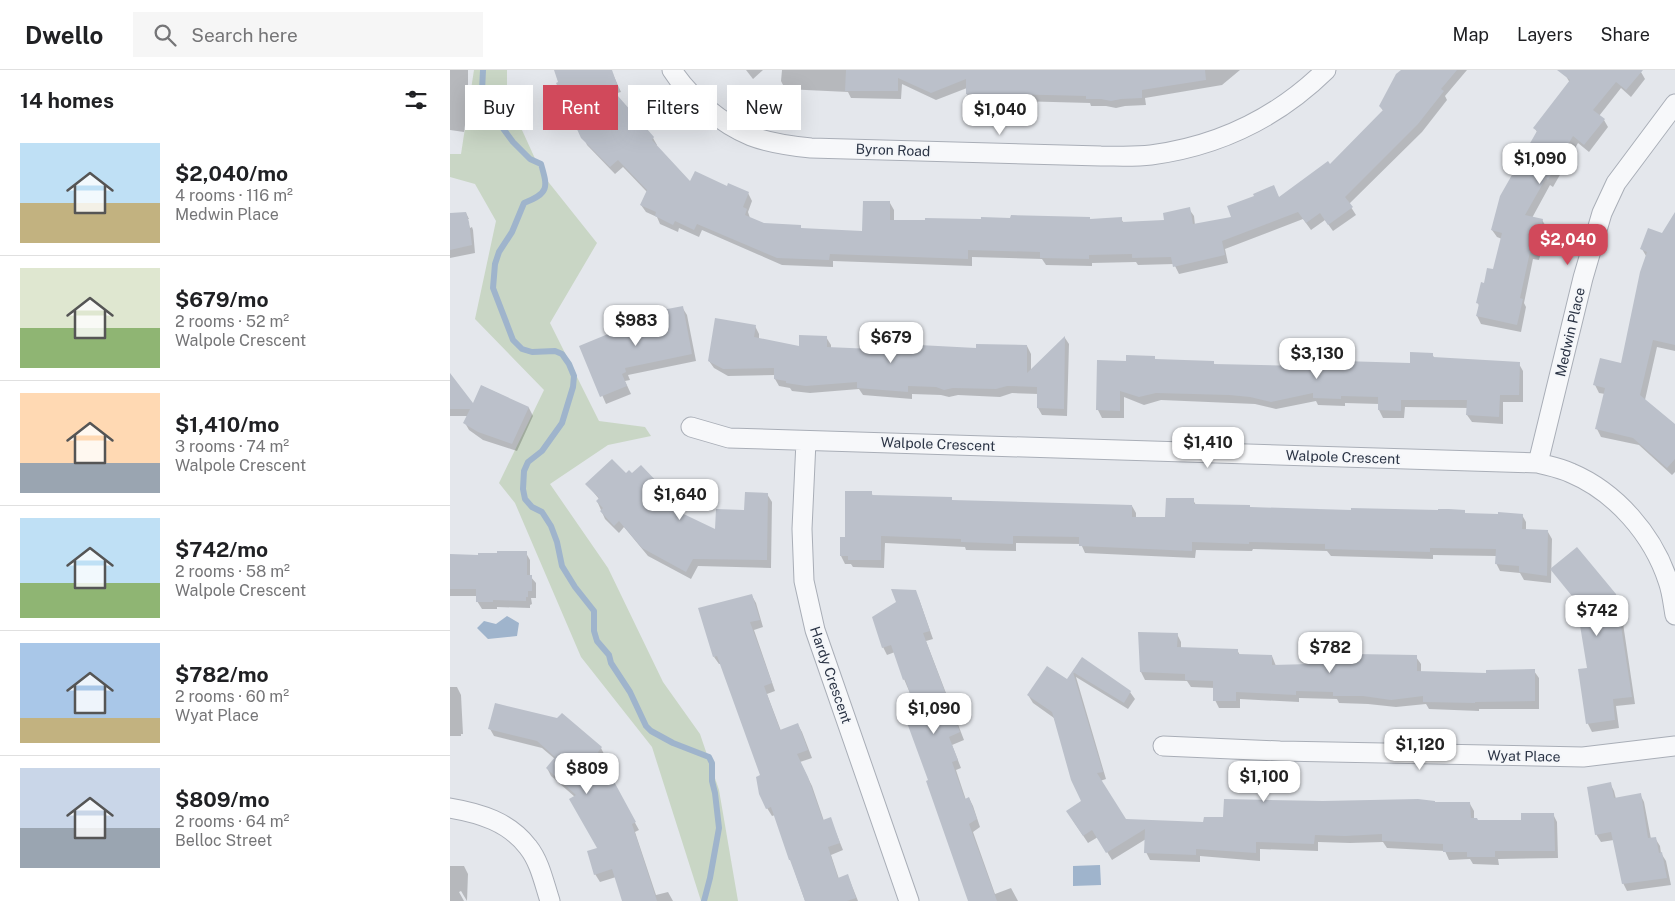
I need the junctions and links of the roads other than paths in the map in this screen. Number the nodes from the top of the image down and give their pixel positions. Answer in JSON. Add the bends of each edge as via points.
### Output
{"nodes":[{"id":1,"x":672,"y":70,"type":"edge"},
{"id":2,"x":1326,"y":70,"type":"edge"},
{"id":3,"x":1675,"y":104,"type":"edge"},
{"id":4,"x":691,"y":427,"type":"dead end"},
{"id":5,"x":806,"y":441,"type":"junction"},
{"id":6,"x":1538,"y":463,"type":"junction"},
{"id":7,"x":1675,"y":615,"type":"edge"},
{"id":8,"x":1162,"y":746,"type":"dead end"},
{"id":9,"x":1675,"y":746,"type":"edge"},
{"id":10,"x":450,"y":808,"type":"edge"},
{"id":11,"x":550,"y":901,"type":"edge"},
{"id":12,"x":909,"y":901,"type":"edge"}],
"edges":[{"from":1,"to":2,"type":"street","name":"Byron Road","via":[[717,117],[751,136],[790,146],[1101,156],[1149,155],[1190,148],[1229,136],[1306,90]]},
{"from":3,"to":6,"type":"street","name":"Medwin Place","via":[[1616,183],[1602,213],[1582,278]]},
{"from":4,"to":5,"type":"street","name":"Walpole Crescent","via":[[729,438]]},
{"from":5,"to":6,"type":"street","name":"Walpole Crescent"},
{"from":5,"to":12,"type":"street","name":"Hardy Crescent","via":[[802,529],[804,581],[816,630]]},
{"from":6,"to":7,"type":"street","name":"Walpole Crescent","via":[[1571,472],[1621,506],[1643,531],[1656,554],[1668,581]]},
{"from":8,"to":9,"type":"street","name":"Wyat Place","via":[[1584,757]]},
{"from":10,"to":11,"type":"street","via":[[498,821],[514,833],[529,847]]}]}
